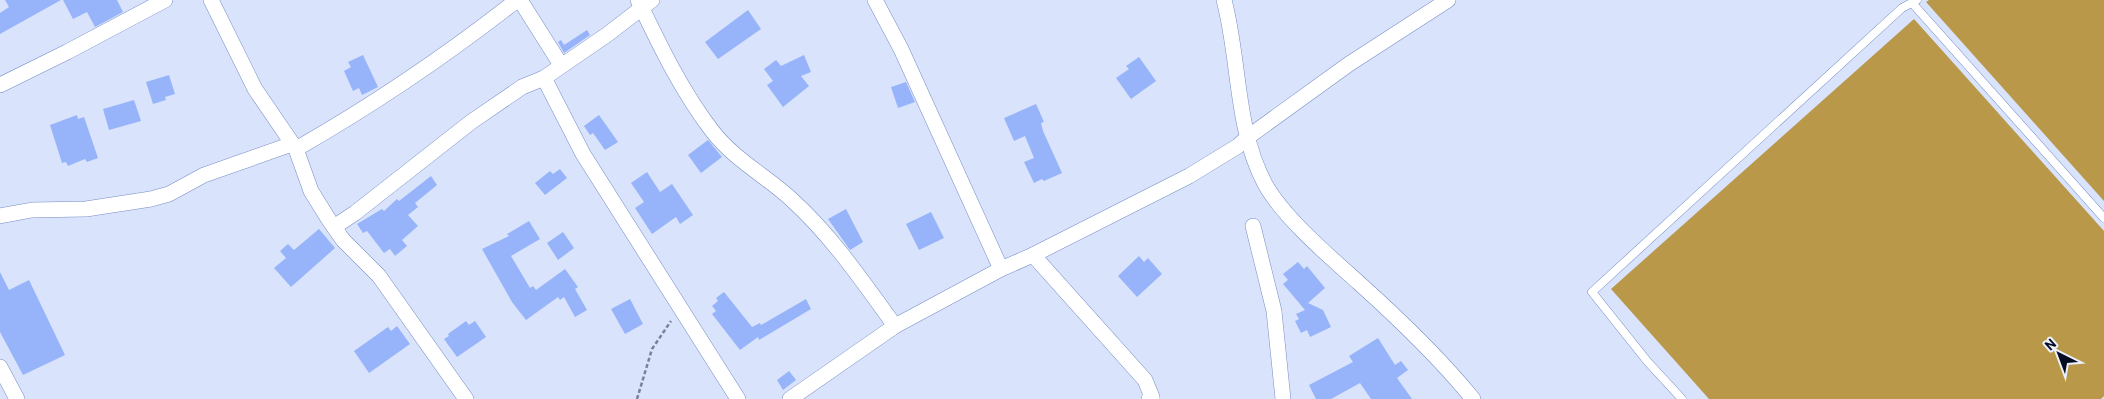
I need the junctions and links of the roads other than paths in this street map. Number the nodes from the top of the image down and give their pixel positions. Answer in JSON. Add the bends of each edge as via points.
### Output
{"nodes":[{"id":1,"x":164,"y":0,"type":"edge"},
{"id":2,"x":211,"y":0,"type":"edge"},
{"id":3,"x":518,"y":0,"type":"edge"},
{"id":4,"x":875,"y":0,"type":"edge"},
{"id":5,"x":1224,"y":0,"type":"edge"},
{"id":6,"x":1448,"y":0,"type":"edge"},
{"id":7,"x":644,"y":2,"type":"edge"},
{"id":8,"x":1915,"y":2,"type":"edge"},
{"id":9,"x":561,"y":66,"type":"junction"},
{"id":10,"x":544,"y":78,"type":"junction"},
{"id":11,"x":0,"y":85,"type":"edge"},
{"id":12,"x":1248,"y":137,"type":"junction"},
{"id":13,"x":294,"y":147,"type":"junction"},
{"id":14,"x":0,"y":216,"type":"edge"},
{"id":15,"x":2104,"y":218,"type":"edge"},
{"id":16,"x":1253,"y":226,"type":"dead end"},
{"id":17,"x":334,"y":227,"type":"junction"},
{"id":18,"x":1033,"y":255,"type":"junction"},
{"id":19,"x":1001,"y":269,"type":"junction"},
{"id":20,"x":895,"y":326,"type":"junction"},
{"id":21,"x":0,"y":368,"type":"edge"},
{"id":22,"x":1465,"y":395,"type":"edge"},
{"id":23,"x":798,"y":397,"type":"edge"},
{"id":24,"x":17,"y":399,"type":"edge"},
{"id":25,"x":466,"y":399,"type":"edge"},
{"id":26,"x":738,"y":399,"type":"edge"},
{"id":27,"x":1149,"y":399,"type":"edge"},
{"id":28,"x":1283,"y":399,"type":"edge"},
{"id":29,"x":1682,"y":399,"type":"edge"}],
"edges":[{"from":1,"to":11,"type":"street"},
{"from":2,"to":13,"type":"street","via":[[255,89]]},
{"from":3,"to":9,"type":"street"},
{"from":3,"to":13,"type":"street","via":[[355,116]]},
{"from":4,"to":19,"type":"street","via":[[901,49]]},
{"from":5,"to":12,"type":"street"},
{"from":6,"to":12,"type":"street","via":[[1349,64]]},
{"from":7,"to":9,"type":"street","via":[[608,34]]},
{"from":7,"to":20,"type":"street","via":[[676,77],[715,134],[815,223]]},
{"from":8,"to":15,"type":"lane"},
{"from":8,"to":29,"type":"lane","via":[[1895,14],[1592,292]]},
{"from":9,"to":10,"type":"street"},
{"from":10,"to":17,"type":"street","via":[[522,87],[486,112]]},
{"from":10,"to":26,"type":"street","via":[[584,154]]},
{"from":12,"to":18,"type":"street","via":[[1189,176]]},
{"from":12,"to":22,"type":"street","via":[[1265,185],[1278,202],[1318,246],[1398,319]]},
{"from":13,"to":14,"type":"street","via":[[204,175],[169,194],[151,199],[86,209],[32,210]]},
{"from":13,"to":17,"type":"street","via":[[311,191]]},
{"from":16,"to":28,"type":"street","via":[[1274,311]]},
{"from":17,"to":25,"type":"street","via":[[379,276]]},
{"from":18,"to":19,"type":"street"},
{"from":18,"to":27,"type":"street","via":[[1144,380],[1152,397]]},
{"from":19,"to":20,"type":"street"},
{"from":20,"to":23,"type":"street"},
{"from":21,"to":24,"type":"street"}]}
